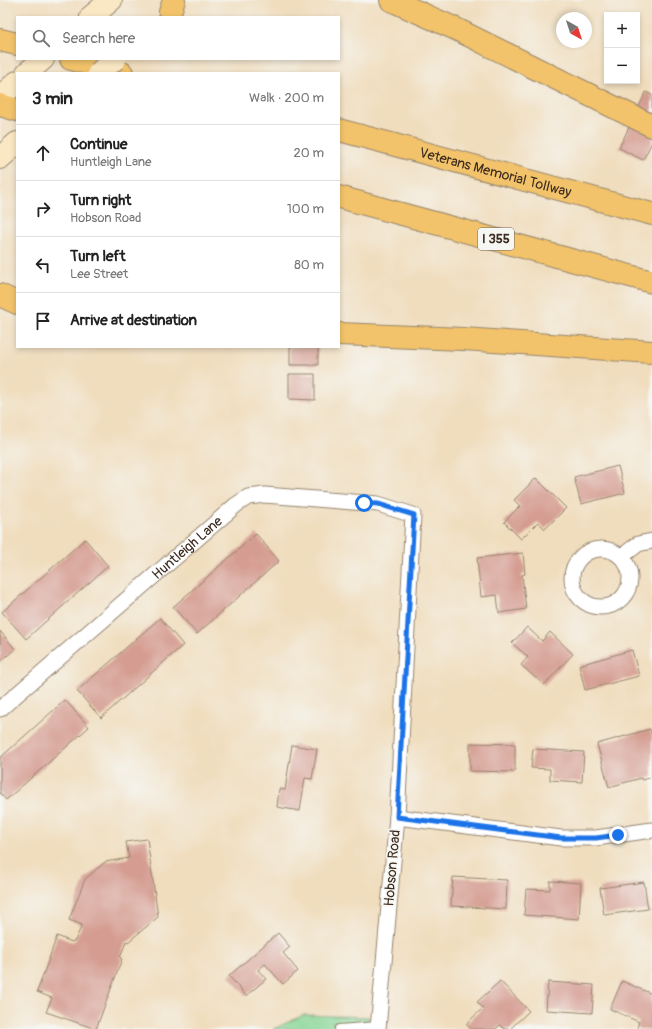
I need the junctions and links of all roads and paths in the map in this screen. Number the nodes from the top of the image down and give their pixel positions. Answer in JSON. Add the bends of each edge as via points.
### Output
{"nodes":[{"id":1,"x":111,"y":0,"type":"edge"},
{"id":2,"x":391,"y":0,"type":"edge"},
{"id":3,"x":92,"y":16,"type":"edge"},
{"id":4,"x":0,"y":40,"type":"edge"},
{"id":5,"x":16,"y":44,"type":"edge"},
{"id":6,"x":42,"y":60,"type":"edge"},
{"id":7,"x":75,"y":60,"type":"edge"},
{"id":8,"x":114,"y":60,"type":"edge"},
{"id":9,"x":28,"y":72,"type":"edge"},
{"id":10,"x":99,"y":72,"type":"edge"},
{"id":11,"x":118,"y":72,"type":"edge"},
{"id":12,"x":16,"y":83,"type":"edge"},
{"id":13,"x":0,"y":97,"type":"edge"},
{"id":14,"x":0,"y":105,"type":"edge"},
{"id":15,"x":16,"y":110,"type":"edge"},
{"id":16,"x":652,"y":126,"type":"edge"},
{"id":17,"x":340,"y":130,"type":"edge"},
{"id":18,"x":16,"y":144,"type":"edge"},
{"id":19,"x":0,"y":158,"type":"edge"},
{"id":20,"x":340,"y":197,"type":"edge"},
{"id":21,"x":652,"y":214,"type":"edge"},
{"id":22,"x":652,"y":282,"type":"edge"},
{"id":23,"x":0,"y":296,"type":"edge"},
{"id":24,"x":0,"y":302,"type":"edge"},
{"id":25,"x":16,"y":304,"type":"edge"},
{"id":26,"x":16,"y":304,"type":"edge"},
{"id":27,"x":340,"y":334,"type":"edge"},
{"id":28,"x":652,"y":352,"type":"edge"},
{"id":29,"x":414,"y":515,"type":"joint"},
{"id":30,"x":652,"y":541,"type":"edge"},
{"id":31,"x":621,"y":557,"type":"dead end"},
{"id":32,"x":0,"y":709,"type":"edge"},
{"id":33,"x":397,"y":817,"type":"junction"},
{"id":34,"x":652,"y":830,"type":"edge"},
{"id":35,"x":378,"y":1027,"type":"edge"},
{"id":36,"x":339,"y":1029,"type":"edge"}],
"edges":[{"from":1,"to":3,"type":"main road"},
{"from":2,"to":16,"type":"highway","via":[[456,29]]},
{"from":4,"to":5,"type":"highway"},
{"from":6,"to":9,"type":"main road"},
{"from":7,"to":11,"type":"highway"},
{"from":8,"to":10,"type":"main road","bridge":true},
{"from":12,"to":13,"type":"main road"},
{"from":14,"to":15,"type":"highway"},
{"from":17,"to":21,"type":"highway","name":"Veterans Memorial Tollway"},
{"from":18,"to":19,"type":"main road"},
{"from":20,"to":22,"type":"highway","number":"I 355"},
{"from":23,"to":25,"type":"highway"},
{"from":24,"to":26,"type":"highway"},
{"from":27,"to":28,"type":"highway","via":[[463,339]]},
{"from":29,"to":32,"type":"street","name":"Huntleigh Lane","via":[[378,504],[265,495],[248,497]]},
{"from":29,"to":33,"type":"street","name":"Hobson Road"},
{"from":30,"to":31,"type":"street","via":[[638,544]]},
{"from":33,"to":34,"type":"street","via":[[561,838],[596,838]]},
{"from":33,"to":35,"type":"street","name":"Hobson Road"},
{"from":35,"to":36,"type":"lane"}]}
